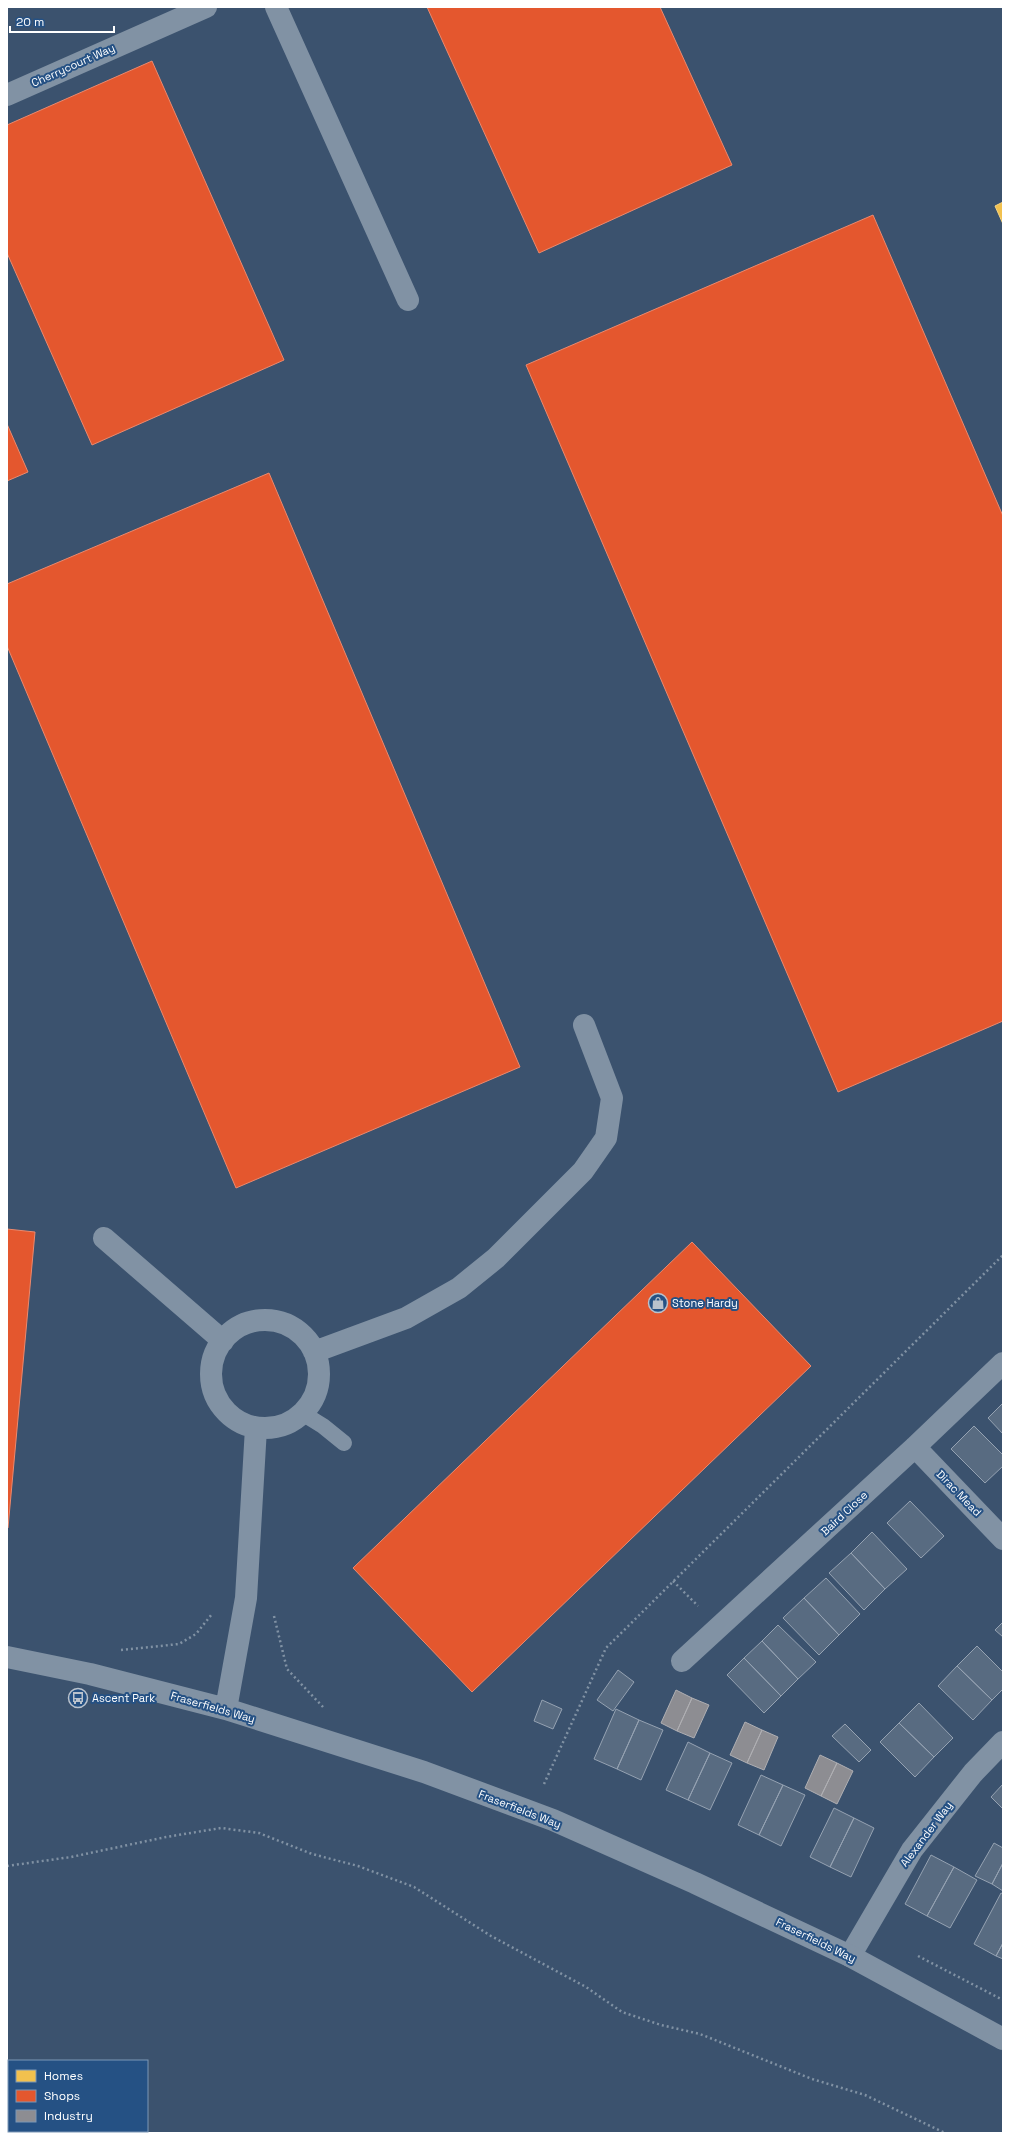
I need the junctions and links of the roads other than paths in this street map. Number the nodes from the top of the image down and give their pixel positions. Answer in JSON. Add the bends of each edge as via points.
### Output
{"nodes":[{"id":1,"x":206,"y":7,"type":"edge"},
{"id":2,"x":276,"y":7,"type":"edge"},
{"id":3,"x":7,"y":94,"type":"edge"},
{"id":4,"x":408,"y":300,"type":"dead end"},
{"id":5,"x":584,"y":1025,"type":"dead end"},
{"id":6,"x":104,"y":1238,"type":"dead end"},
{"id":7,"x":223,"y":1341,"type":"junction"},
{"id":8,"x":314,"y":1352,"type":"junction"},
{"id":9,"x":1003,"y":1363,"type":"edge"},
{"id":10,"x":302,"y":1414,"type":"junction"},
{"id":11,"x":256,"y":1428,"type":"junction"},
{"id":12,"x":344,"y":1443,"type":"dead end"},
{"id":13,"x":915,"y":1447,"type":"junction"},
{"id":14,"x":1003,"y":1539,"type":"edge"},
{"id":15,"x":7,"y":1657,"type":"edge"},
{"id":16,"x":682,"y":1661,"type":"dead end"},
{"id":17,"x":226,"y":1709,"type":"junction"},
{"id":18,"x":1003,"y":1742,"type":"edge"},
{"id":19,"x":850,"y":1956,"type":"junction"},
{"id":20,"x":1003,"y":2040,"type":"edge"}],
"edges":[{"from":1,"to":3,"type":"street","name":"Cherrycourt Way"},
{"from":2,"to":4,"type":"street"},
{"from":5,"to":8,"type":"street","via":[[612,1098],[606,1138],[583,1171],[496,1258],[459,1288],[406,1318]]},
{"from":6,"to":7,"type":"street"},
{"from":7,"to":8,"type":"street","via":[[234,1330],[248,1323],[264,1320],[279,1322],[294,1329],[306,1339]]},
{"from":7,"to":11,"type":"street","via":[[214,1357],[211,1376],[214,1394],[224,1410],[239,1422]]},
{"from":8,"to":10,"type":"street","via":[[319,1369],[318,1385],[312,1401]]},
{"from":9,"to":13,"type":"street","name":"Baird Close"},
{"from":10,"to":11,"type":"street","via":[[288,1423],[273,1428]]},
{"from":10,"to":12,"type":"lane","via":[[323,1426]]},
{"from":11,"to":17,"type":"street","via":[[245,1610]]},
{"from":13,"to":14,"type":"street","name":"Dirac Mead"},
{"from":13,"to":16,"type":"street","name":"Baird Close"},
{"from":15,"to":17,"type":"street","name":"Fraserfields Way","via":[[90,1674]]},
{"from":17,"to":19,"type":"street","name":"Fraserfields Way","via":[[424,1772],[553,1820]]},
{"from":18,"to":19,"type":"street","name":"Alexander Way","via":[[973,1773],[912,1850]]},
{"from":19,"to":20,"type":"street","name":"Fraserfields Way"}]}
